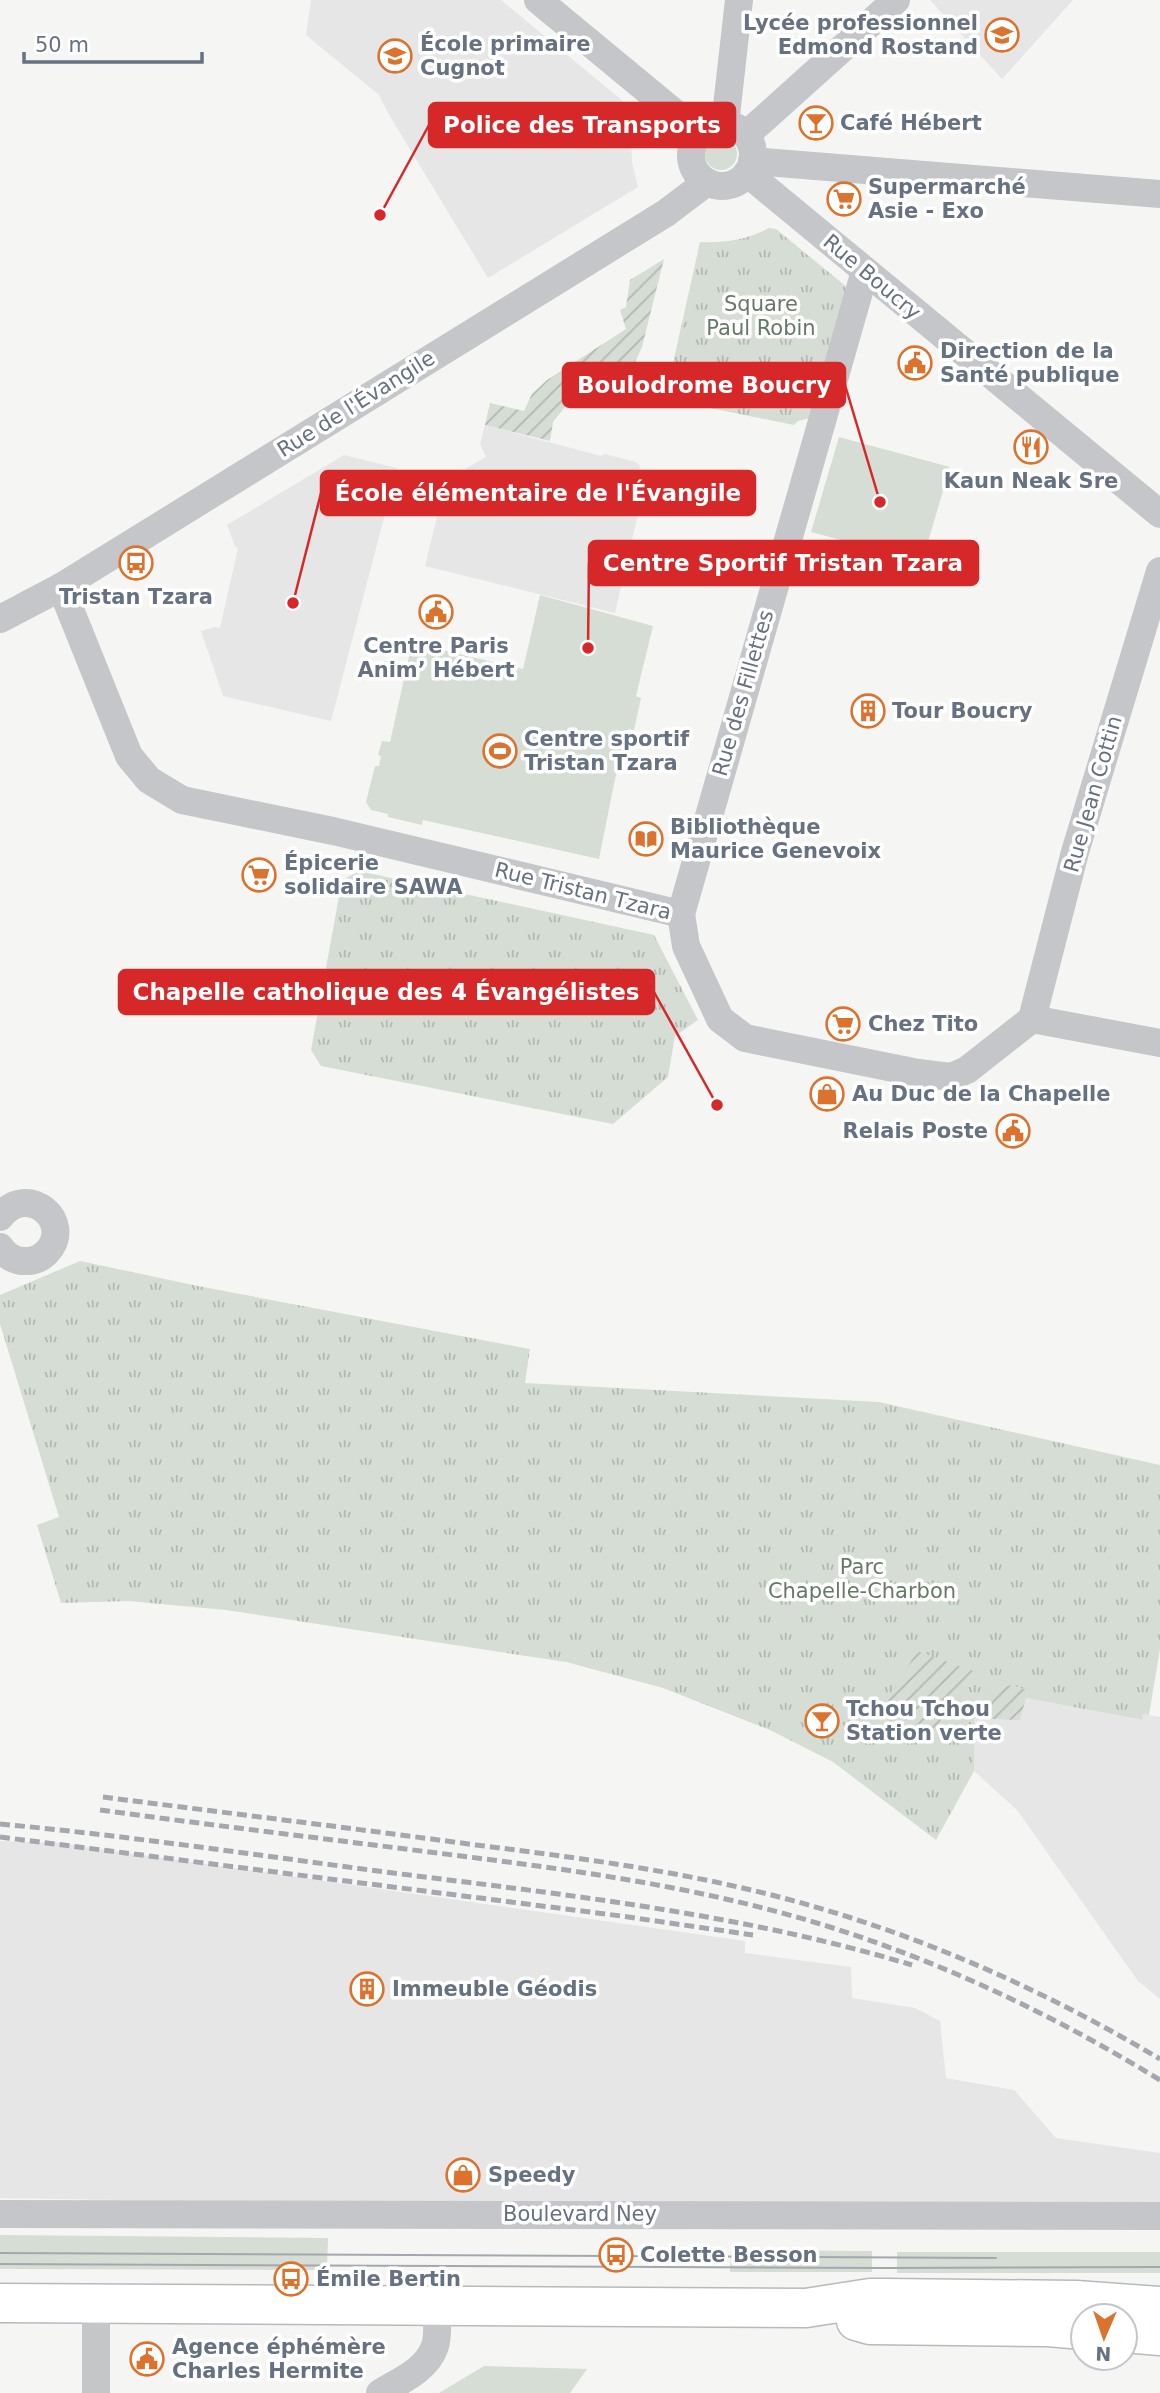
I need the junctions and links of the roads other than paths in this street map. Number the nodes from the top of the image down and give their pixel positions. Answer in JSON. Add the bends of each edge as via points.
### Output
{"nodes":[{"id":1,"x":538,"y":0,"type":"edge"},
{"id":2,"x":739,"y":0,"type":"edge"},
{"id":3,"x":896,"y":0,"type":"edge"},
{"id":4,"x":734,"y":145,"type":"junction"},
{"id":5,"x":707,"y":182,"type":"junction"},
{"id":6,"x":1160,"y":194,"type":"edge"},
{"id":7,"x":865,"y":271,"type":"junction"},
{"id":8,"x":1160,"y":514,"type":"edge"},
{"id":9,"x":1160,"y":572,"type":"edge"},
{"id":10,"x":61,"y":587,"type":"junction"},
{"id":11,"x":0,"y":619,"type":"edge"},
{"id":12,"x":681,"y":915,"type":"junction"},
{"id":13,"x":1032,"y":1019,"type":"junction"},
{"id":14,"x":1160,"y":1043,"type":"edge"},
{"id":15,"x":0,"y":1217,"type":"edge"},
{"id":16,"x":0,"y":1247,"type":"edge"},
{"id":17,"x":0,"y":2214,"type":"edge"},
{"id":18,"x":1160,"y":2216,"type":"edge"},
{"id":19,"x":0,"y":2303,"type":"edge"},
{"id":20,"x":96,"y":2304,"type":"junction"},
{"id":21,"x":1160,"y":2306,"type":"edge"},
{"id":22,"x":436,"y":2307,"type":"junction"},
{"id":23,"x":806,"y":2308,"type":"junction"},
{"id":24,"x":1069,"y":2329,"type":"edge"},
{"id":25,"x":1139,"y":2334,"type":"edge"},
{"id":26,"x":1160,"y":2336,"type":"edge"},
{"id":27,"x":96,"y":2393,"type":"edge"},
{"id":28,"x":380,"y":2393,"type":"edge"}],
"edges":[{"from":1,"to":4,"type":"street","name":"Rue Boucry"},
{"from":2,"to":4,"type":"street"},
{"from":3,"to":4,"type":"street"},
{"from":4,"to":5,"type":"street","via":[[739,181],[729,185]]},
{"from":4,"to":5,"type":"street","via":[[693,143],[693,165]]},
{"from":4,"to":6,"type":"street"},
{"from":4,"to":7,"type":"street","name":"Rue Boucry"},
{"from":5,"to":10,"type":"street","name":"Rue de l'Évangile","via":[[666,213]]},
{"from":7,"to":8,"type":"street","name":"Rue Boucry"},
{"from":7,"to":12,"type":"street","name":"Rue des Fillettes"},
{"from":9,"to":13,"type":"street","name":"Rue Jean Cottin","via":[[1075,852]]},
{"from":10,"to":11,"type":"street","name":"Rue de l'Évangile"},
{"from":10,"to":12,"type":"street","name":"Rue Tristan Tzara","via":[[129,757],[149,780],[182,800]]},
{"from":12,"to":13,"type":"street","name":"Rue Tristan Tzara","via":[[686,947],[720,1019],[745,1038],[951,1077],[967,1070]]},
{"from":13,"to":14,"type":"street"},
{"from":15,"to":16,"type":"street","via":[[17,1203],[37,1205],[51,1217],[55,1235],[50,1249],[36,1260],[18,1261]]},
{"from":17,"to":18,"type":"street","name":"Boulevard Ney"},
{"from":19,"to":20,"type":"main road"},
{"from":20,"to":22,"type":"main road"},
{"from":20,"to":27,"type":"street"},
{"from":21,"to":23,"type":"main road","via":[[1076,2300],[878,2298]]},
{"from":22,"to":23,"type":"main road"},
{"from":22,"to":28,"type":"street","via":[[435,2345],[429,2357],[418,2370]]},
{"from":23,"to":24,"type":"main road","via":[[870,2325]]},
{"from":25,"to":26,"type":"main road"}]}
